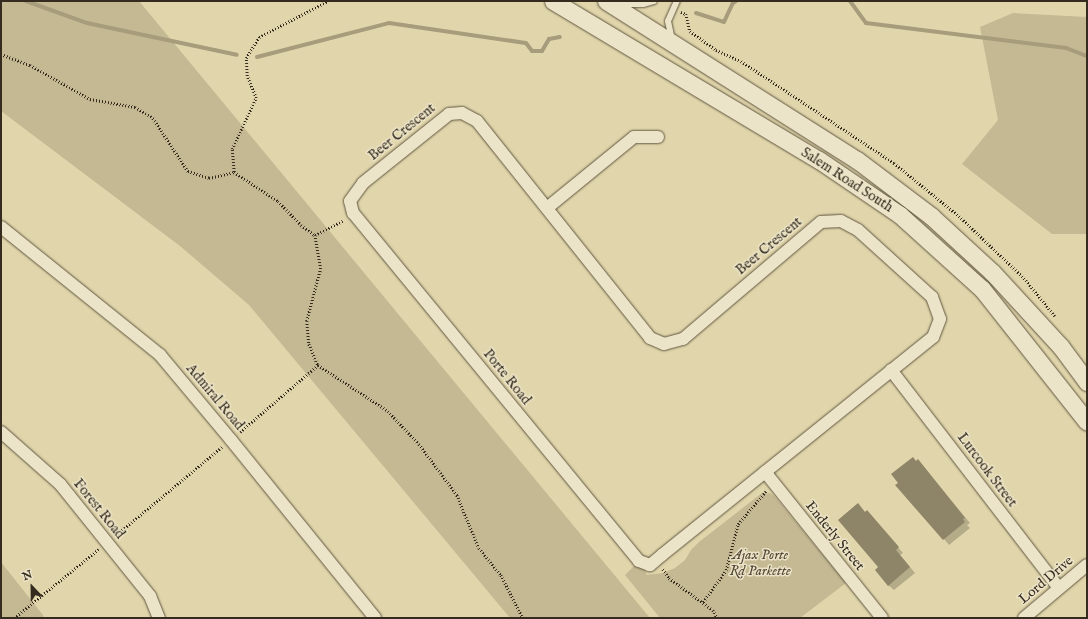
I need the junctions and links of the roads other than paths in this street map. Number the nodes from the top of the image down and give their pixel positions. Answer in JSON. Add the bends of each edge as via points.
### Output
{"nodes":[{"id":1,"x":554,"y":1,"type":"edge"},
{"id":2,"x":654,"y":1,"type":"edge"},
{"id":3,"x":677,"y":1,"type":"edge"},
{"id":4,"x":607,"y":2,"type":"edge"},
{"id":5,"x":672,"y":43,"type":"junction"},
{"id":6,"x":658,"y":137,"type":"dead end"},
{"id":7,"x":350,"y":201,"type":"joint"},
{"id":8,"x":546,"y":208,"type":"junction"},
{"id":9,"x":1,"y":227,"type":"edge"},
{"id":10,"x":891,"y":370,"type":"junction"},
{"id":11,"x":1087,"y":382,"type":"edge"},
{"id":12,"x":1087,"y":422,"type":"edge"},
{"id":13,"x":1,"y":432,"type":"edge"},
{"id":14,"x":765,"y":472,"type":"junction"},
{"id":15,"x":650,"y":564,"type":"joint"},
{"id":16,"x":1087,"y":566,"type":"edge"},
{"id":17,"x":1059,"y":588,"type":"junction"},
{"id":18,"x":159,"y":618,"type":"edge"},
{"id":19,"x":375,"y":618,"type":"edge"},
{"id":20,"x":882,"y":618,"type":"edge"},
{"id":21,"x":1024,"y":618,"type":"edge"}],
"edges":[{"from":1,"to":12,"type":"main road","name":"Salem Road South","via":[[819,160],[900,215],[982,289]]},
{"from":2,"to":4,"type":"lane","via":[[643,4]]},
{"from":3,"to":5,"type":"lane","via":[[668,21]]},
{"from":4,"to":5,"type":"main road","name":"Salem Road South"},
{"from":5,"to":11,"type":"main road","name":"Salem Road South","via":[[857,160],[930,216],[992,272],[1061,347]]},
{"from":6,"to":8,"type":"street","via":[[634,137]]},
{"from":7,"to":8,"type":"street","name":"Beer Crescent","via":[[363,183],[449,114],[462,113],[477,122]]},
{"from":7,"to":15,"type":"street","name":"Porte Road","via":[[353,213],[639,561]]},
{"from":8,"to":10,"type":"street","name":"Beer Crescent","via":[[650,338],[664,344],[683,339],[821,222],[841,221],[858,230],[932,297],[940,319],[933,337]]},
{"from":9,"to":19,"type":"street","name":"Admiral Road","via":[[160,355]]},
{"from":10,"to":14,"type":"street","name":"Beer Crescent"},
{"from":10,"to":17,"type":"street","name":"Lurcook Street"},
{"from":13,"to":18,"type":"street","name":"Forest Road","via":[[60,484],[150,596]]},
{"from":14,"to":15,"type":"street","name":"Beer Crescent"},
{"from":14,"to":20,"type":"street","name":"Enderly Street"},
{"from":16,"to":17,"type":"street","name":"Lord Drive"},
{"from":17,"to":21,"type":"street","name":"Lord Drive"}]}
